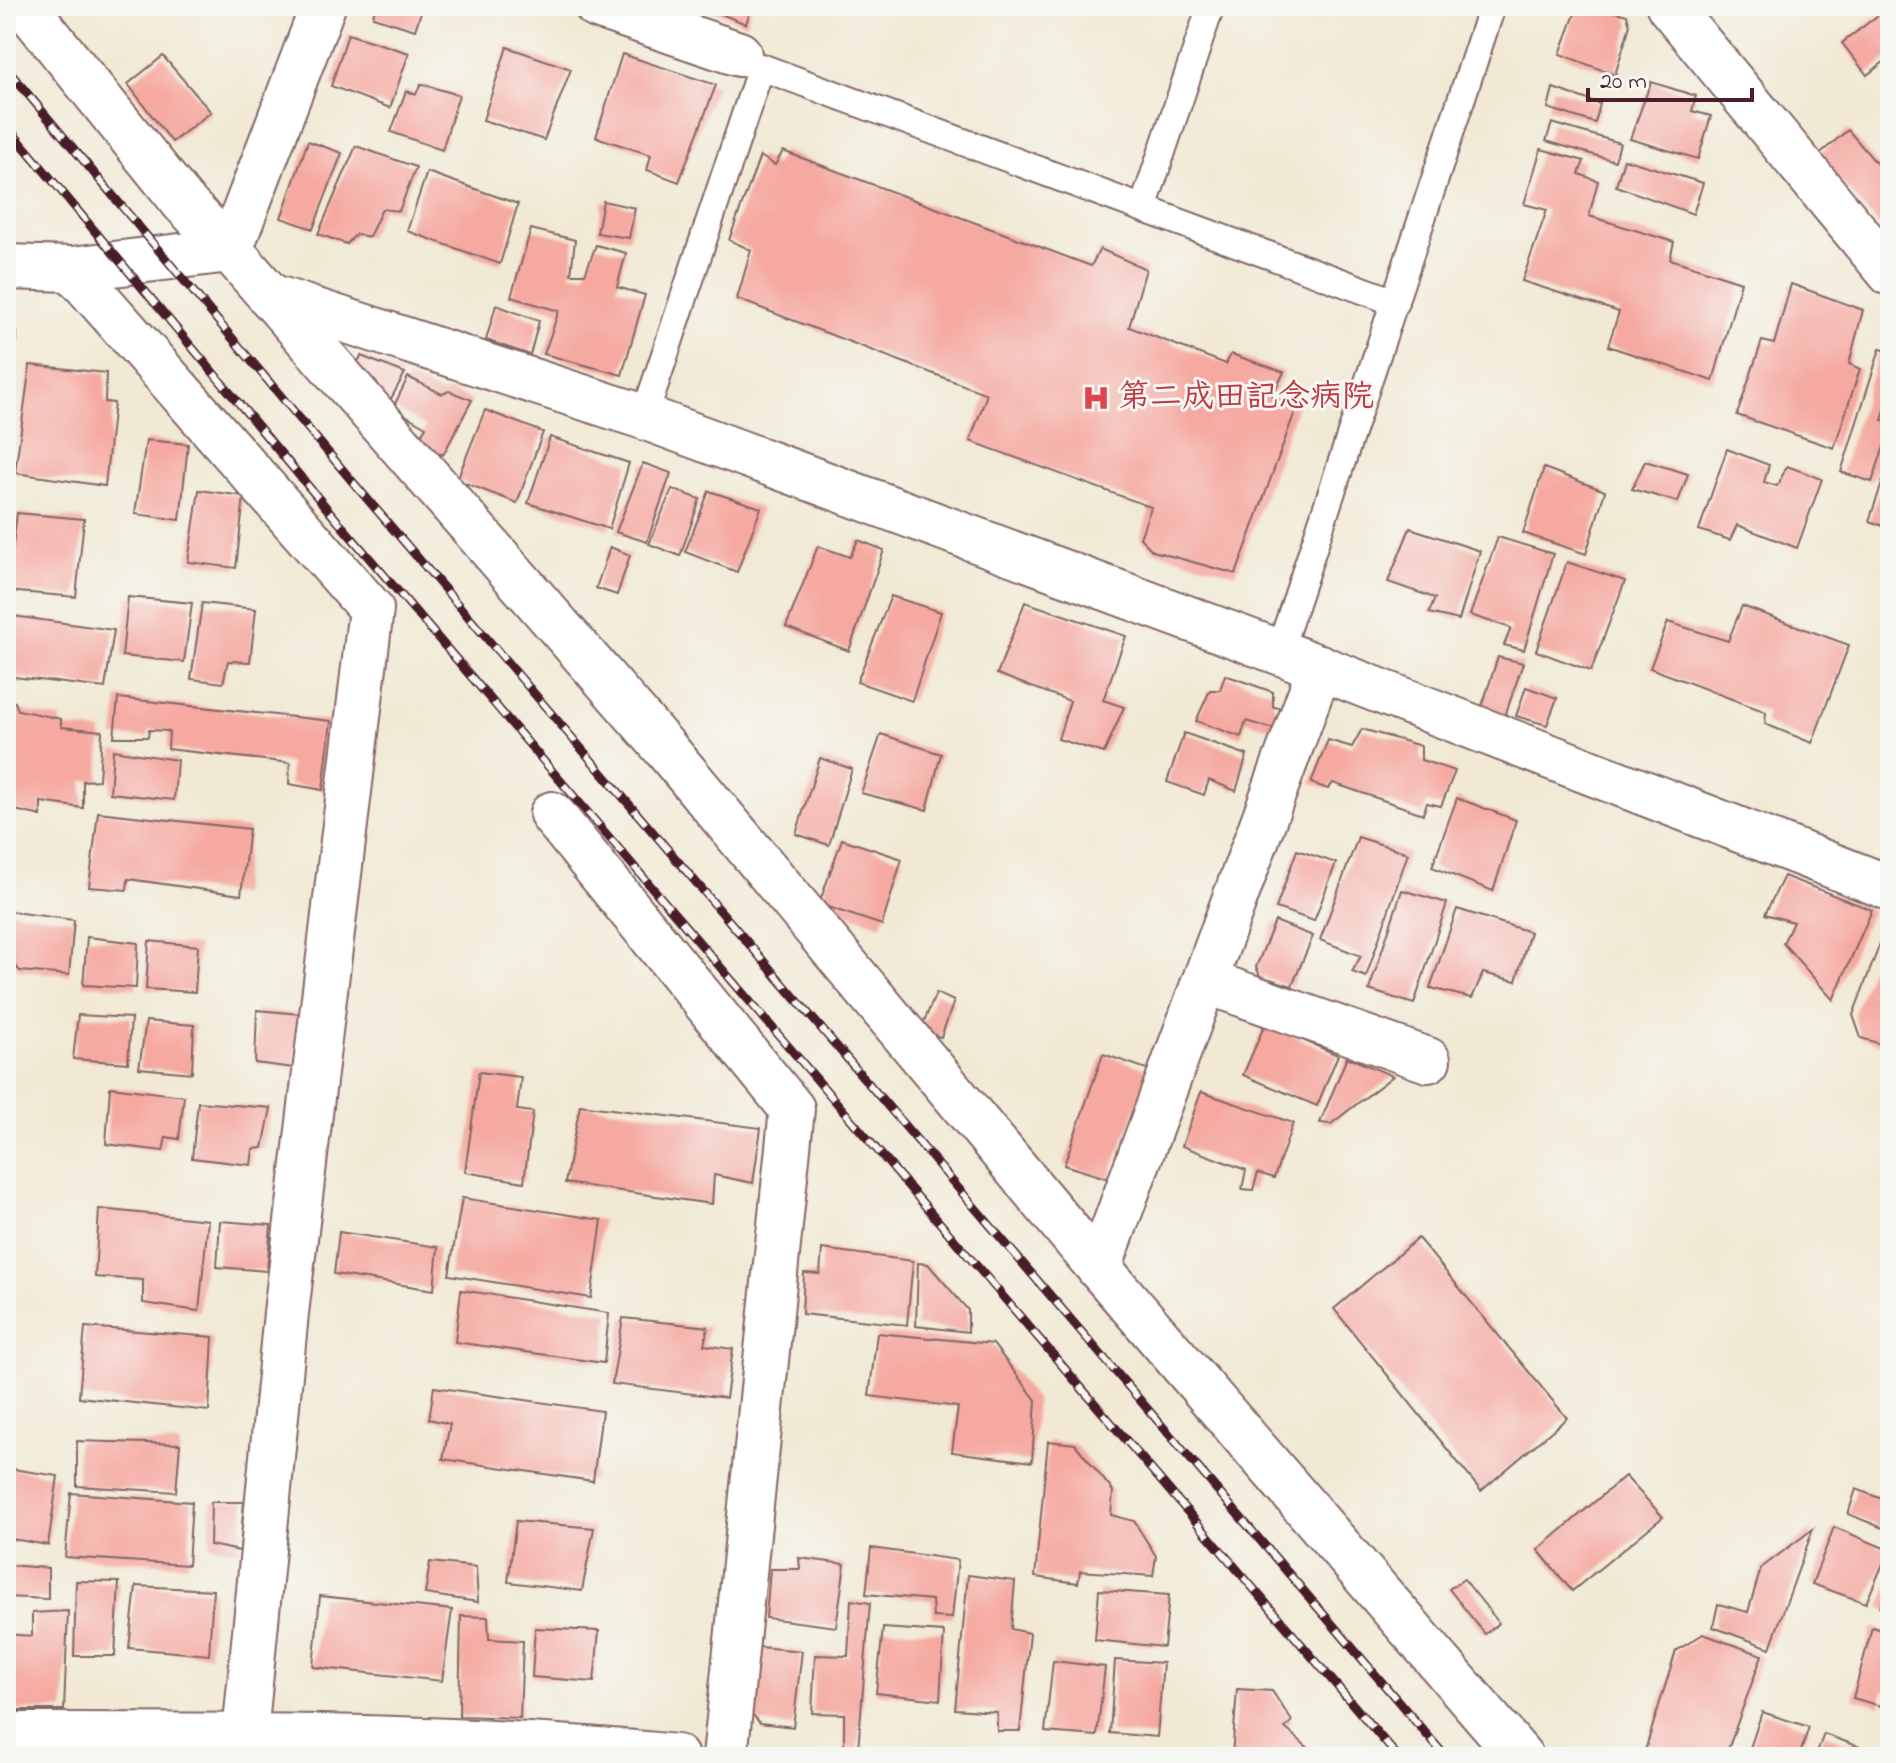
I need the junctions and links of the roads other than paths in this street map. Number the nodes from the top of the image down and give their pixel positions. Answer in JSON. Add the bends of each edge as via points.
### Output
{"nodes":[{"id":1,"x":25,"y":6,"type":"edge"},
{"id":2,"x":323,"y":6,"type":"edge"},
{"id":3,"x":597,"y":6,"type":"edge"},
{"id":4,"x":1211,"y":6,"type":"edge"},
{"id":5,"x":1492,"y":6,"type":"edge"},
{"id":6,"x":1669,"y":6,"type":"edge"},
{"id":7,"x":739,"y":54,"type":"dead end"},
{"id":8,"x":1143,"y":208,"type":"junction"},
{"id":9,"x":230,"y":250,"type":"junction"},
{"id":10,"x":6,"y":267,"type":"edge"},
{"id":11,"x":72,"y":269,"type":"junction"},
{"id":12,"x":1890,"y":273,"type":"edge"},
{"id":13,"x":270,"y":296,"type":"junction"},
{"id":14,"x":1395,"y":302,"type":"junction"},
{"id":15,"x":644,"y":417,"type":"junction"},
{"id":16,"x":1279,"y":652,"type":"junction"},
{"id":17,"x":1320,"y":667,"type":"junction"},
{"id":18,"x":552,"y":814,"type":"dead end"},
{"id":19,"x":1890,"y":888,"type":"edge"},
{"id":20,"x":1205,"y":981,"type":"junction"},
{"id":21,"x":1428,"y":1060,"type":"dead end"},
{"id":22,"x":1099,"y":1268,"type":"junction"},
{"id":23,"x":6,"y":1735,"type":"edge"},
{"id":24,"x":245,"y":1735,"type":"junction"},
{"id":25,"x":573,"y":1752,"type":"edge"},
{"id":26,"x":676,"y":1757,"type":"edge"},
{"id":27,"x":725,"y":1757,"type":"edge"},
{"id":28,"x":1521,"y":1757,"type":"edge"}],
"edges":[{"from":1,"to":9,"type":"street","via":[[183,202]]},
{"from":2,"to":9,"type":"street"},
{"from":3,"to":7,"type":"street"},
{"from":4,"to":8,"type":"lane"},
{"from":5,"to":14,"type":"lane"},
{"from":6,"to":12,"type":"street"},
{"from":8,"to":14,"type":"lane"},
{"from":8,"to":15,"type":"lane","via":[[761,67]]},
{"from":9,"to":11,"type":"street"},
{"from":9,"to":13,"type":"street"},
{"from":10,"to":11,"type":"street"},
{"from":11,"to":24,"type":"street","via":[[371,609],[286,1313]]},
{"from":13,"to":15,"type":"street"},
{"from":13,"to":22,"type":"street","via":[[654,735]]},
{"from":14,"to":16,"type":"lane"},
{"from":15,"to":16,"type":"street"},
{"from":16,"to":17,"type":"street"},
{"from":17,"to":19,"type":"street"},
{"from":17,"to":20,"type":"street"},
{"from":18,"to":27,"type":"street","via":[[792,1109]]},
{"from":20,"to":21,"type":"street"},
{"from":20,"to":22,"type":"street"},
{"from":22,"to":28,"type":"street"},
{"from":23,"to":24,"type":"street"},
{"from":24,"to":25,"type":"street"},
{"from":25,"to":26,"type":"street"}]}
